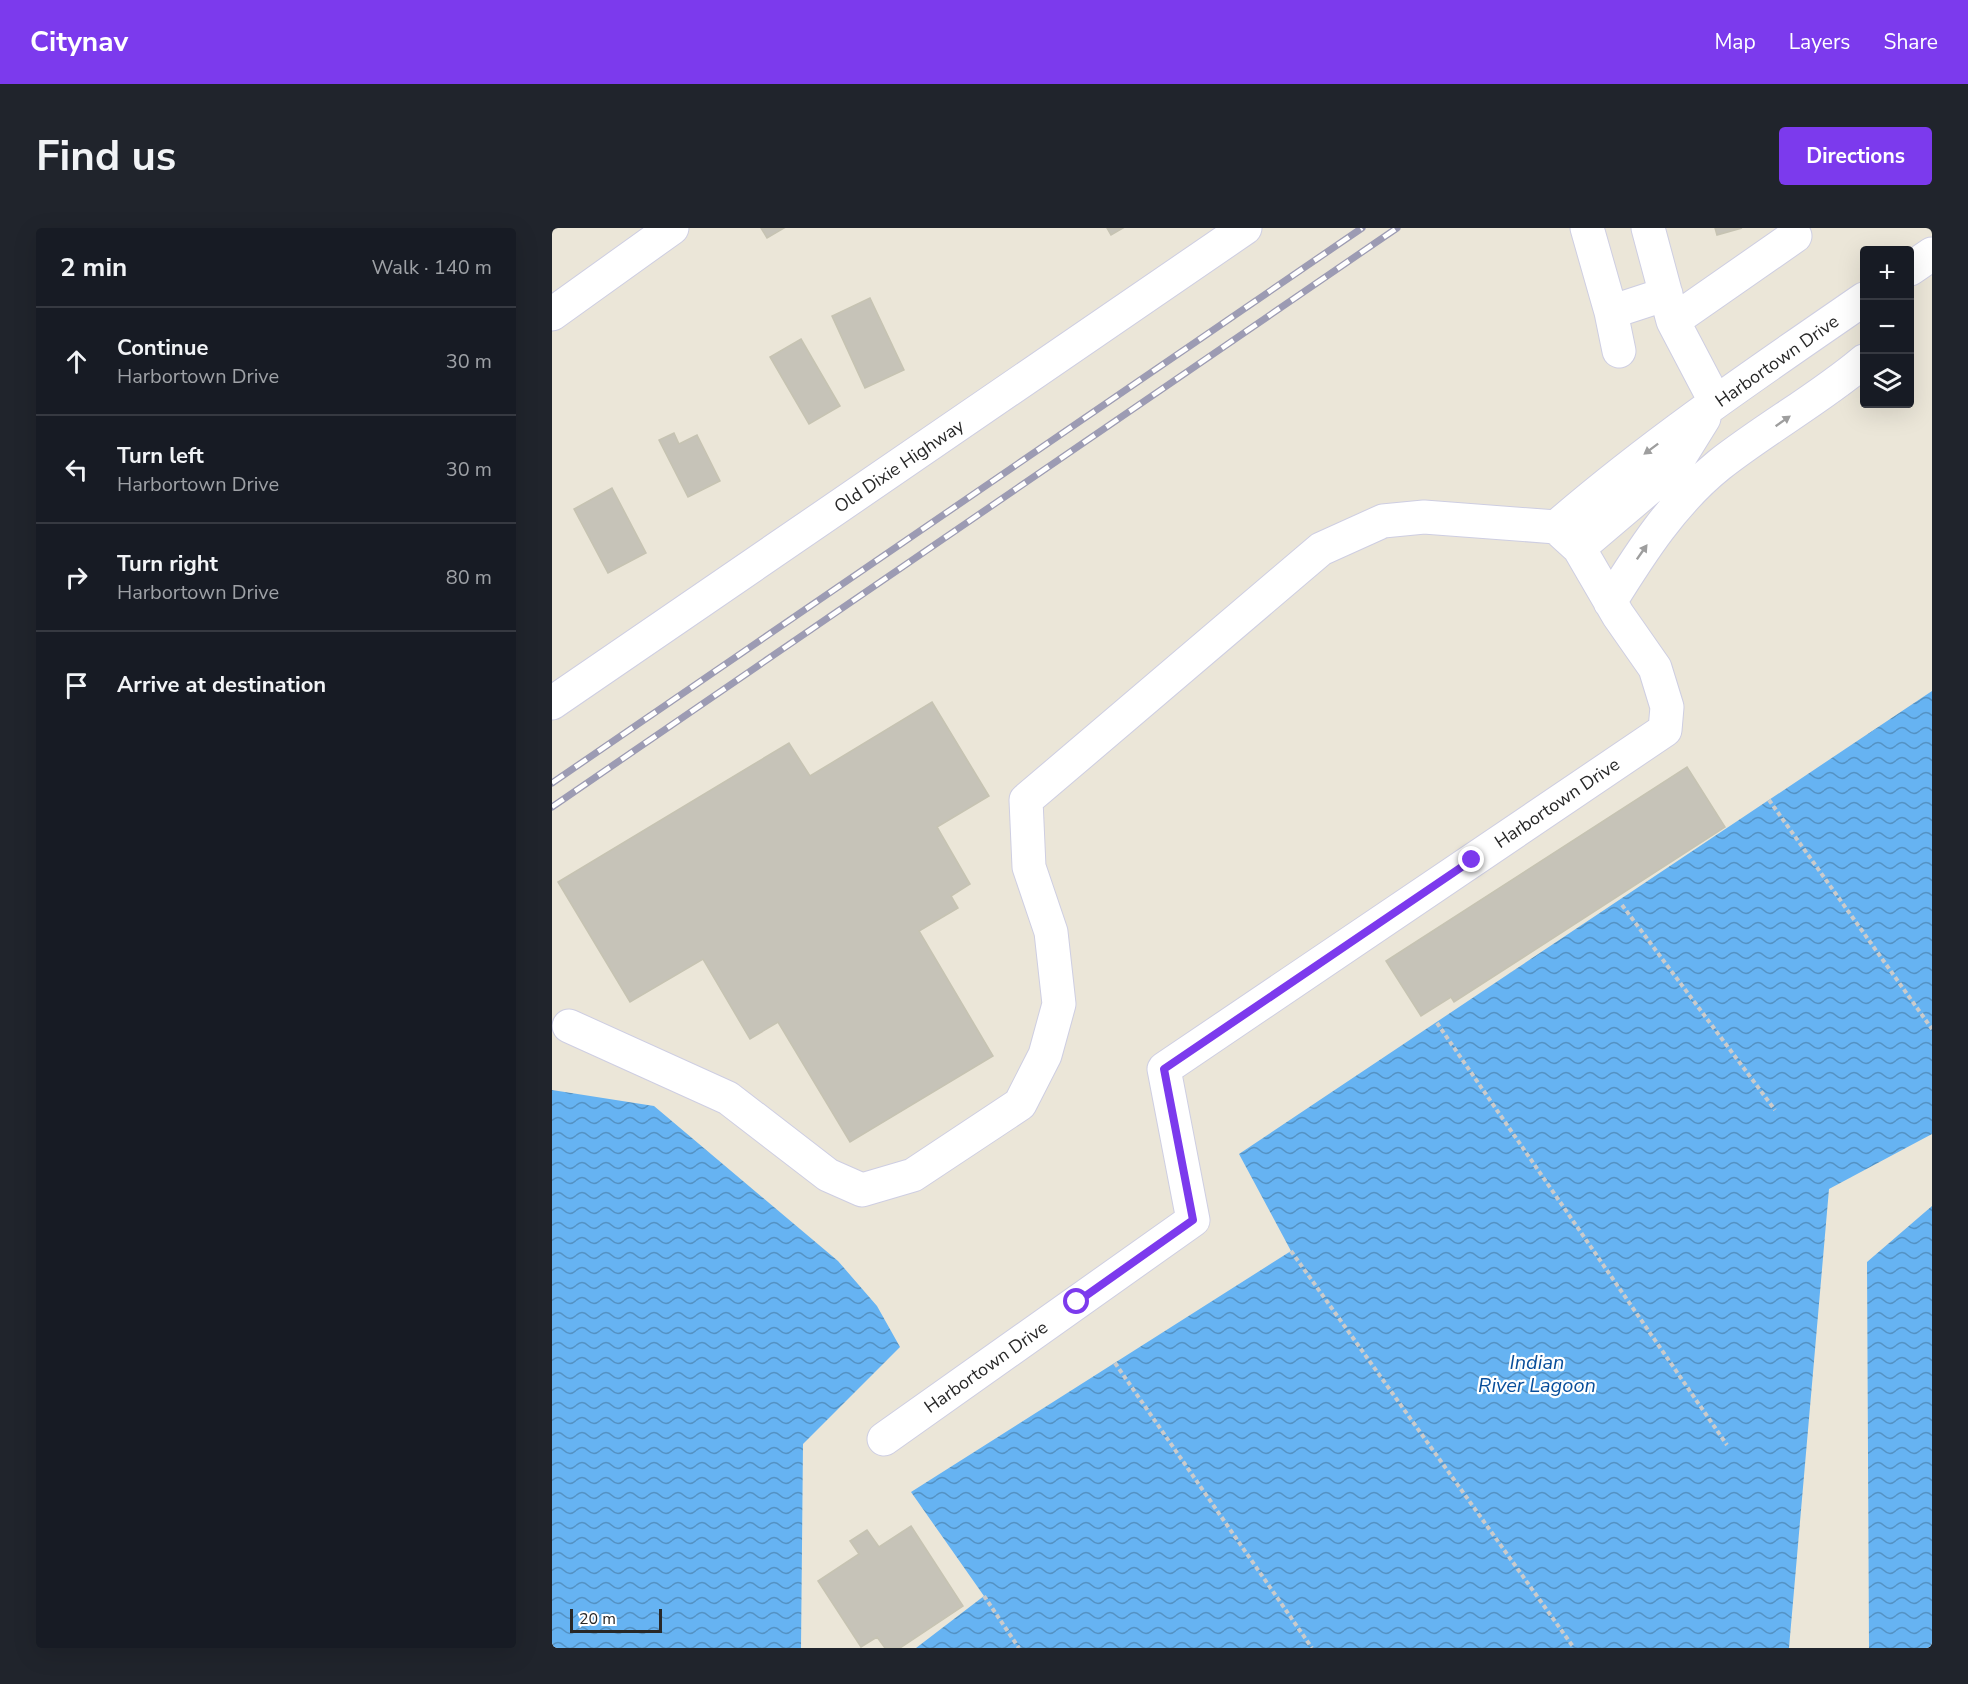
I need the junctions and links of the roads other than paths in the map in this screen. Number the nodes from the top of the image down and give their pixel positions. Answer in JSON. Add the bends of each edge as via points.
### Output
{"nodes":[{"id":1,"x":672,"y":228,"type":"edge"},
{"id":2,"x":1648,"y":228,"type":"edge"},
{"id":3,"x":1590,"y":229,"type":"edge"},
{"id":4,"x":1227,"y":233,"type":"edge"},
{"id":5,"x":1796,"y":236,"type":"dead end"},
{"id":6,"x":1932,"y":254,"type":"edge"},
{"id":7,"x":1914,"y":266,"type":"edge"},
{"id":8,"x":1860,"y":303,"type":"edge"},
{"id":9,"x":1670,"y":308,"type":"junction"},
{"id":10,"x":1611,"y":312,"type":"junction"},
{"id":11,"x":552,"y":314,"type":"edge"},
{"id":12,"x":1619,"y":351,"type":"dead end"},
{"id":13,"x":1860,"y":364,"type":"edge"},
{"id":14,"x":1715,"y":401,"type":"junction"},
{"id":15,"x":1568,"y":538,"type":"junction"},
{"id":16,"x":1610,"y":602,"type":"junction"},
{"id":17,"x":552,"y":703,"type":"edge"},
{"id":18,"x":569,"y":1026,"type":"dead end"},
{"id":19,"x":884,"y":1439,"type":"dead end"}],
"edges":[{"from":1,"to":11,"type":"street"},
{"from":2,"to":9,"type":"street"},
{"from":3,"to":10,"type":"street"},
{"from":4,"to":17,"type":"street","name":"Old Dixie Highway"},
{"from":5,"to":9,"type":"street"},
{"from":6,"to":7,"type":"street"},
{"from":8,"to":14,"type":"street","name":"Harbortown Drive"},
{"from":9,"to":10,"type":"street"},
{"from":9,"to":14,"type":"street"},
{"from":10,"to":12,"type":"street"},
{"from":16,"to":13,"type":"street","one_way":true,"via":[[1674,509],[1718,466]]},
{"from":14,"to":15,"type":"street","name":"Harbortown Drive","one_way":true,"via":[[1673,468]]},
{"from":15,"to":16,"type":"street","name":"Harbortown Drive"},
{"from":15,"to":18,"type":"street","via":[[1424,516],[1383,521],[1321,549],[1026,800],[1029,867],[1051,932],[1059,1004],[1045,1055],[1020,1104],[913,1175],[862,1190],[828,1175],[729,1098]]},
{"from":16,"to":19,"type":"street","name":"Harbortown Drive","via":[[1655,668],[1667,707],[1665,730],[1164,1069],[1193,1220]]}]}
